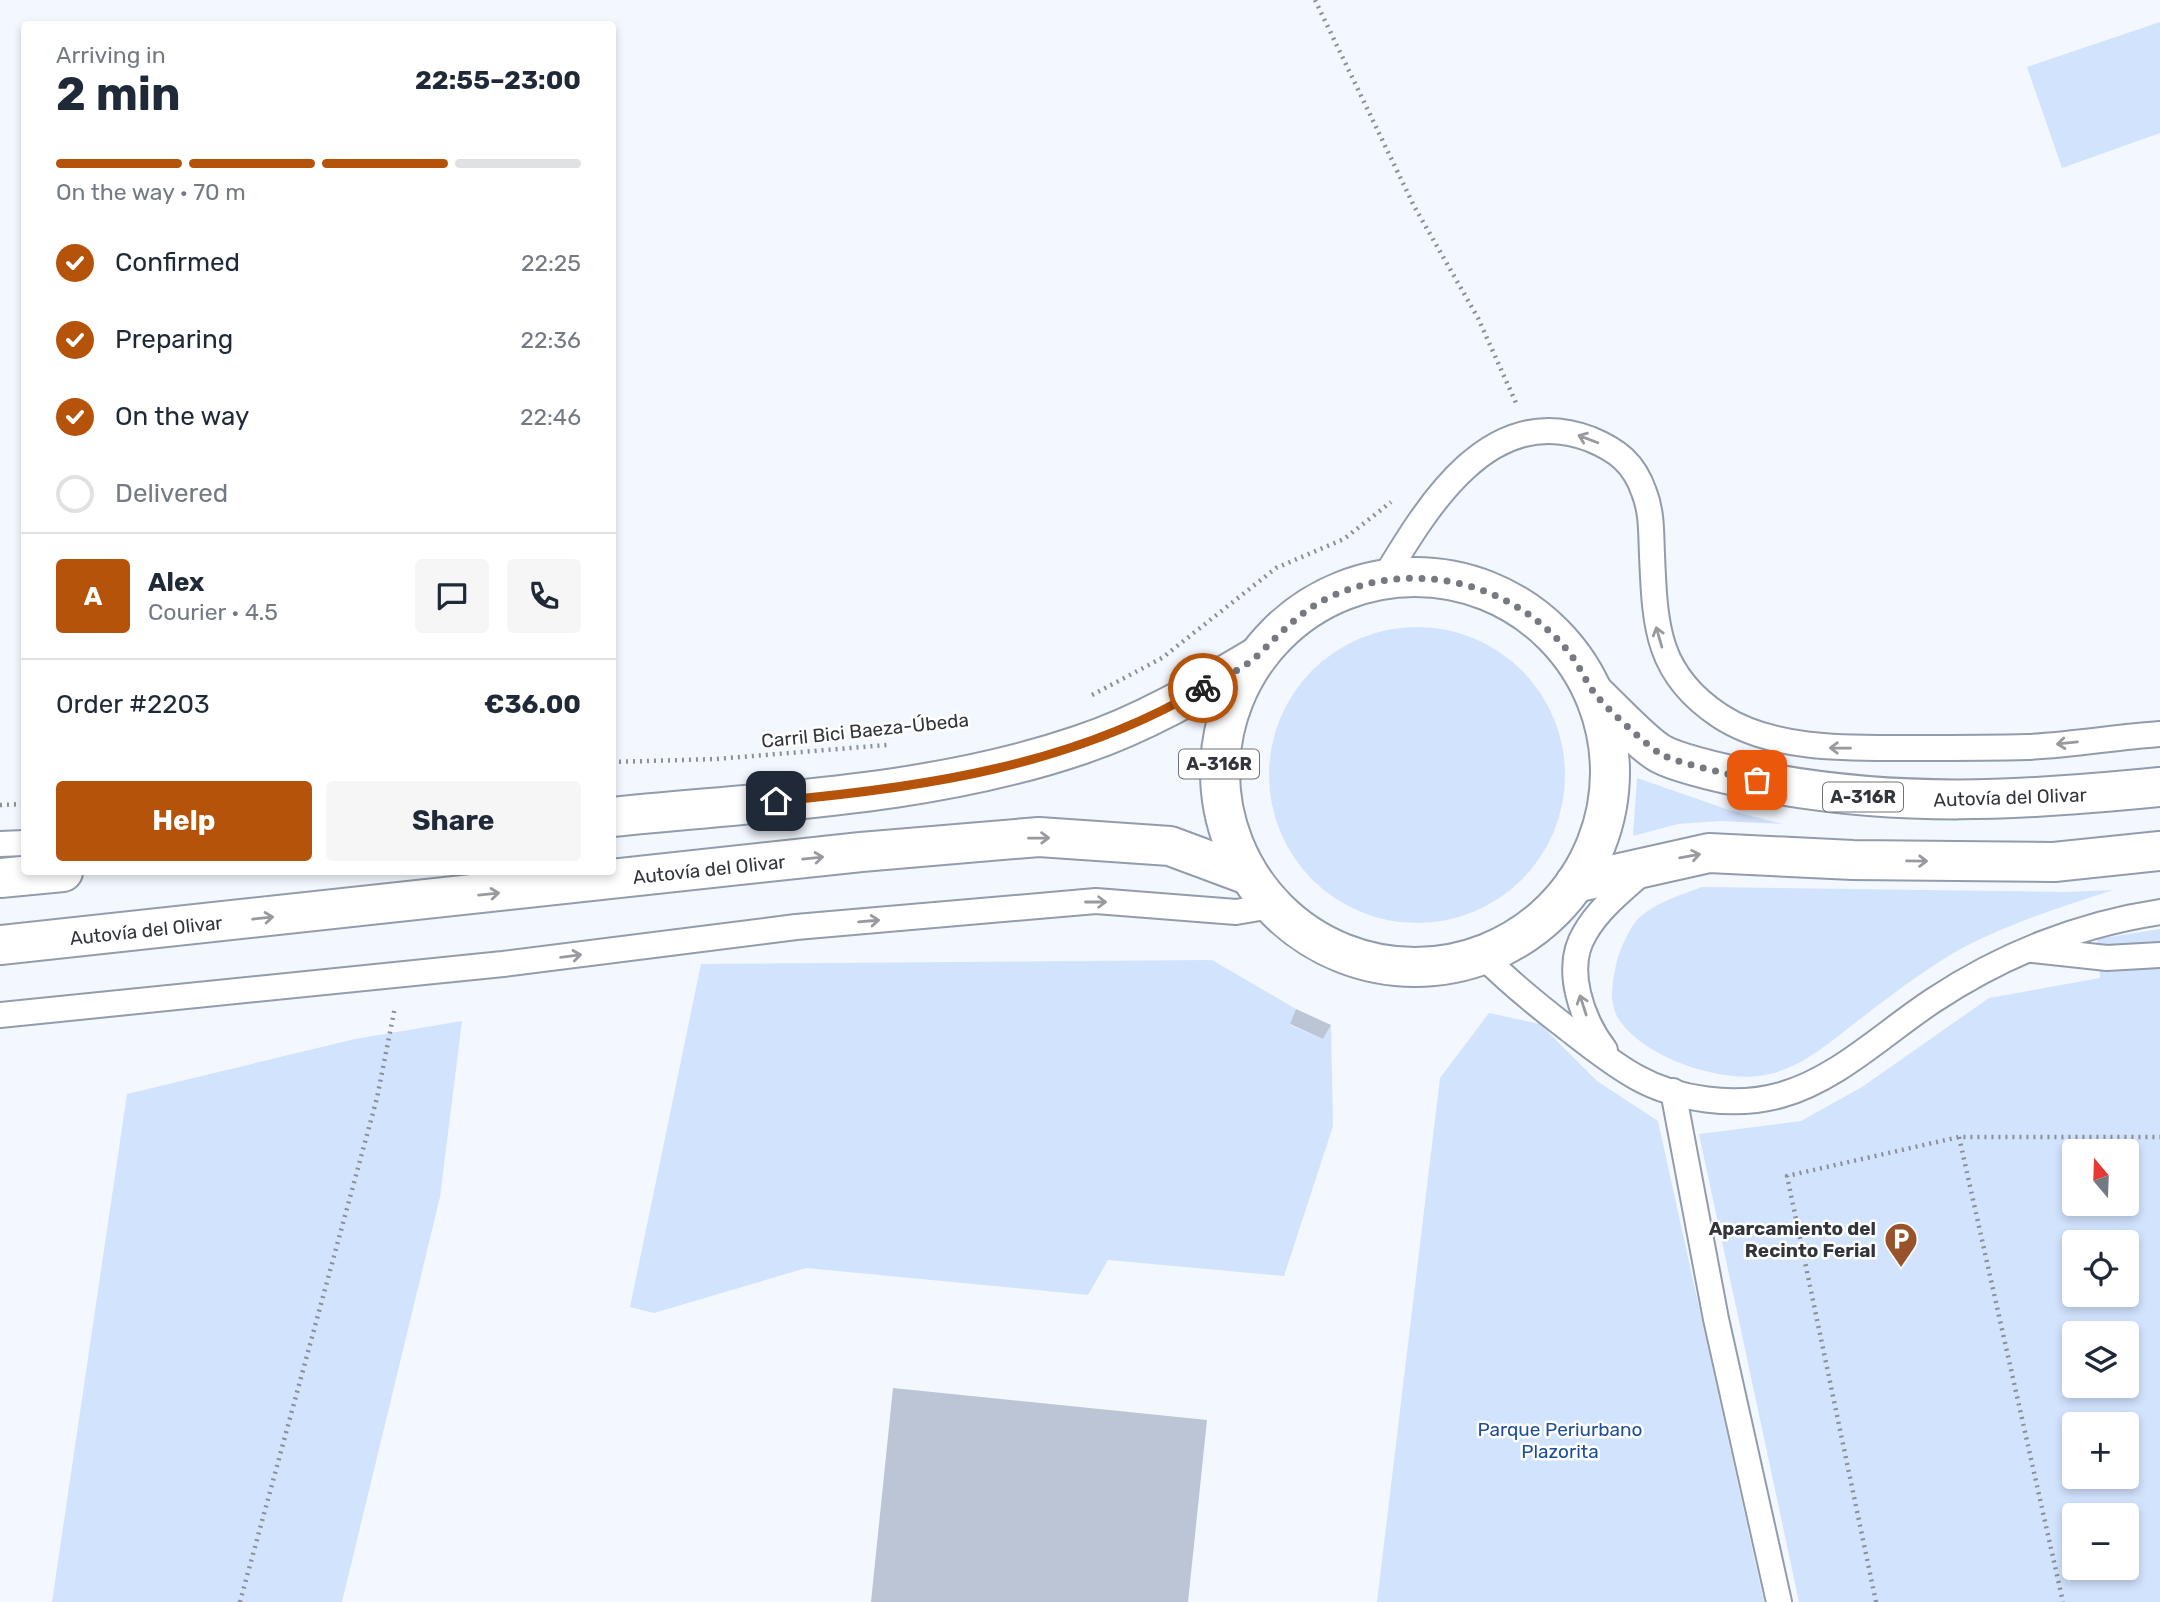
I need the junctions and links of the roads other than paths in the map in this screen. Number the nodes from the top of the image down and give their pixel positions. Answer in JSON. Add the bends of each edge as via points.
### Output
{"nodes":[{"id":1,"x":1383,"y":580,"type":"junction"},
{"id":2,"x":1257,"y":656,"type":"junction"},
{"id":3,"x":1594,"y":693,"type":"junction"},
{"id":4,"x":2160,"y":734,"type":"edge"},
{"id":5,"x":2160,"y":787,"type":"edge"},
{"id":6,"x":616,"y":807,"type":"edge"},
{"id":7,"x":699,"y":808,"type":"junction"},
{"id":8,"x":616,"y":817,"type":"edge"},
{"id":9,"x":21,"y":843,"type":"edge"},
{"id":10,"x":0,"y":844,"type":"edge"},
{"id":11,"x":2160,"y":851,"type":"edge"},
{"id":12,"x":1651,"y":864,"type":"junction"},
{"id":13,"x":32,"y":875,"type":"edge"},
{"id":14,"x":1248,"y":875,"type":"junction"},
{"id":15,"x":0,"y":878,"type":"edge"},
{"id":16,"x":1576,"y":883,"type":"junction"},
{"id":17,"x":1271,"y":906,"type":"junction"},
{"id":18,"x":2160,"y":912,"type":"edge"},
{"id":19,"x":0,"y":946,"type":"edge"},
{"id":20,"x":2029,"y":950,"type":"junction"},
{"id":21,"x":1482,"y":955,"type":"junction"},
{"id":22,"x":2160,"y":955,"type":"edge"},
{"id":23,"x":0,"y":1016,"type":"edge"},
{"id":24,"x":1616,"y":1065,"type":"junction"},
{"id":25,"x":1673,"y":1091,"type":"junction"},
{"id":26,"x":1779,"y":1602,"type":"edge"}],
"edges":[{"from":1,"to":2,"type":"highway","number":"A-316R","via":[[1313,606],[1283,628]]},
{"from":1,"to":3,"type":"highway","number":"A-316R","via":[[1453,581],[1497,595],[1555,635]]},
{"from":4,"to":1,"type":"lane","one_way":true,"via":[[2030,747],[1824,747],[1756,733],[1721,717],[1690,691],[1667,659],[1657,632],[1651,516],[1634,470],[1613,448],[1573,433],[1532,431],[1489,447],[1450,482],[1417,524]]},
{"from":2,"to":7,"type":"highway","number":"A-316R","via":[[1177,704],[1127,727],[1017,764],[877,792]]},
{"from":2,"to":14,"type":"highway","number":"A-316R","via":[[1230,708],[1219,764],[1227,830]]},
{"from":3,"to":5,"type":"highway","name":"Autovía del Olivar","number":"A-316R","via":[[1661,754],[1731,775],[1808,790],[1964,802]]},
{"from":3,"to":16,"type":"highway","number":"A-316R","via":[[1609,751],[1610,790],[1602,830]]},
{"from":6,"to":7,"type":"lane"},
{"from":7,"to":8,"type":"highway","number":"A-316R"},
{"from":9,"to":10,"type":"lane"},
{"from":12,"to":11,"type":"highway","one_way":true,"via":[[1709,853],[2054,862]]},
{"from":12,"to":16,"type":"highway"},
{"from":24,"to":12,"type":"lane","one_way":true,"via":[[1585,1014],[1577,986],[1577,957],[1585,932]]},
{"from":13,"to":15,"type":"highway"},
{"from":14,"to":17,"type":"highway","number":"A-316R"},
{"from":19,"to":14,"type":"highway","name":"Autovía del Olivar","one_way":true,"via":[[1039,837],[1170,846]]},
{"from":16,"to":21,"type":"highway","number":"A-316R","via":[[1534,927]]},
{"from":17,"to":21,"type":"highway","number":"A-316R","via":[[1317,941],[1370,963],[1423,968]]},
{"from":23,"to":17,"type":"lane","one_way":true,"via":[[503,964],[796,927],[1096,901],[1236,912]]},
{"from":18,"to":20,"type":"lane","via":[[2089,927]]},
{"from":20,"to":22,"type":"lane","via":[[2107,958]]},
{"from":20,"to":25,"type":"lane","via":[[1958,985],[1815,1081],[1784,1094],[1737,1101]]},
{"from":21,"to":24,"type":"lane","via":[[1514,987]]},
{"from":24,"to":25,"type":"lane"},
{"from":25,"to":26,"type":"lane","via":[[1716,1319]]}]}
